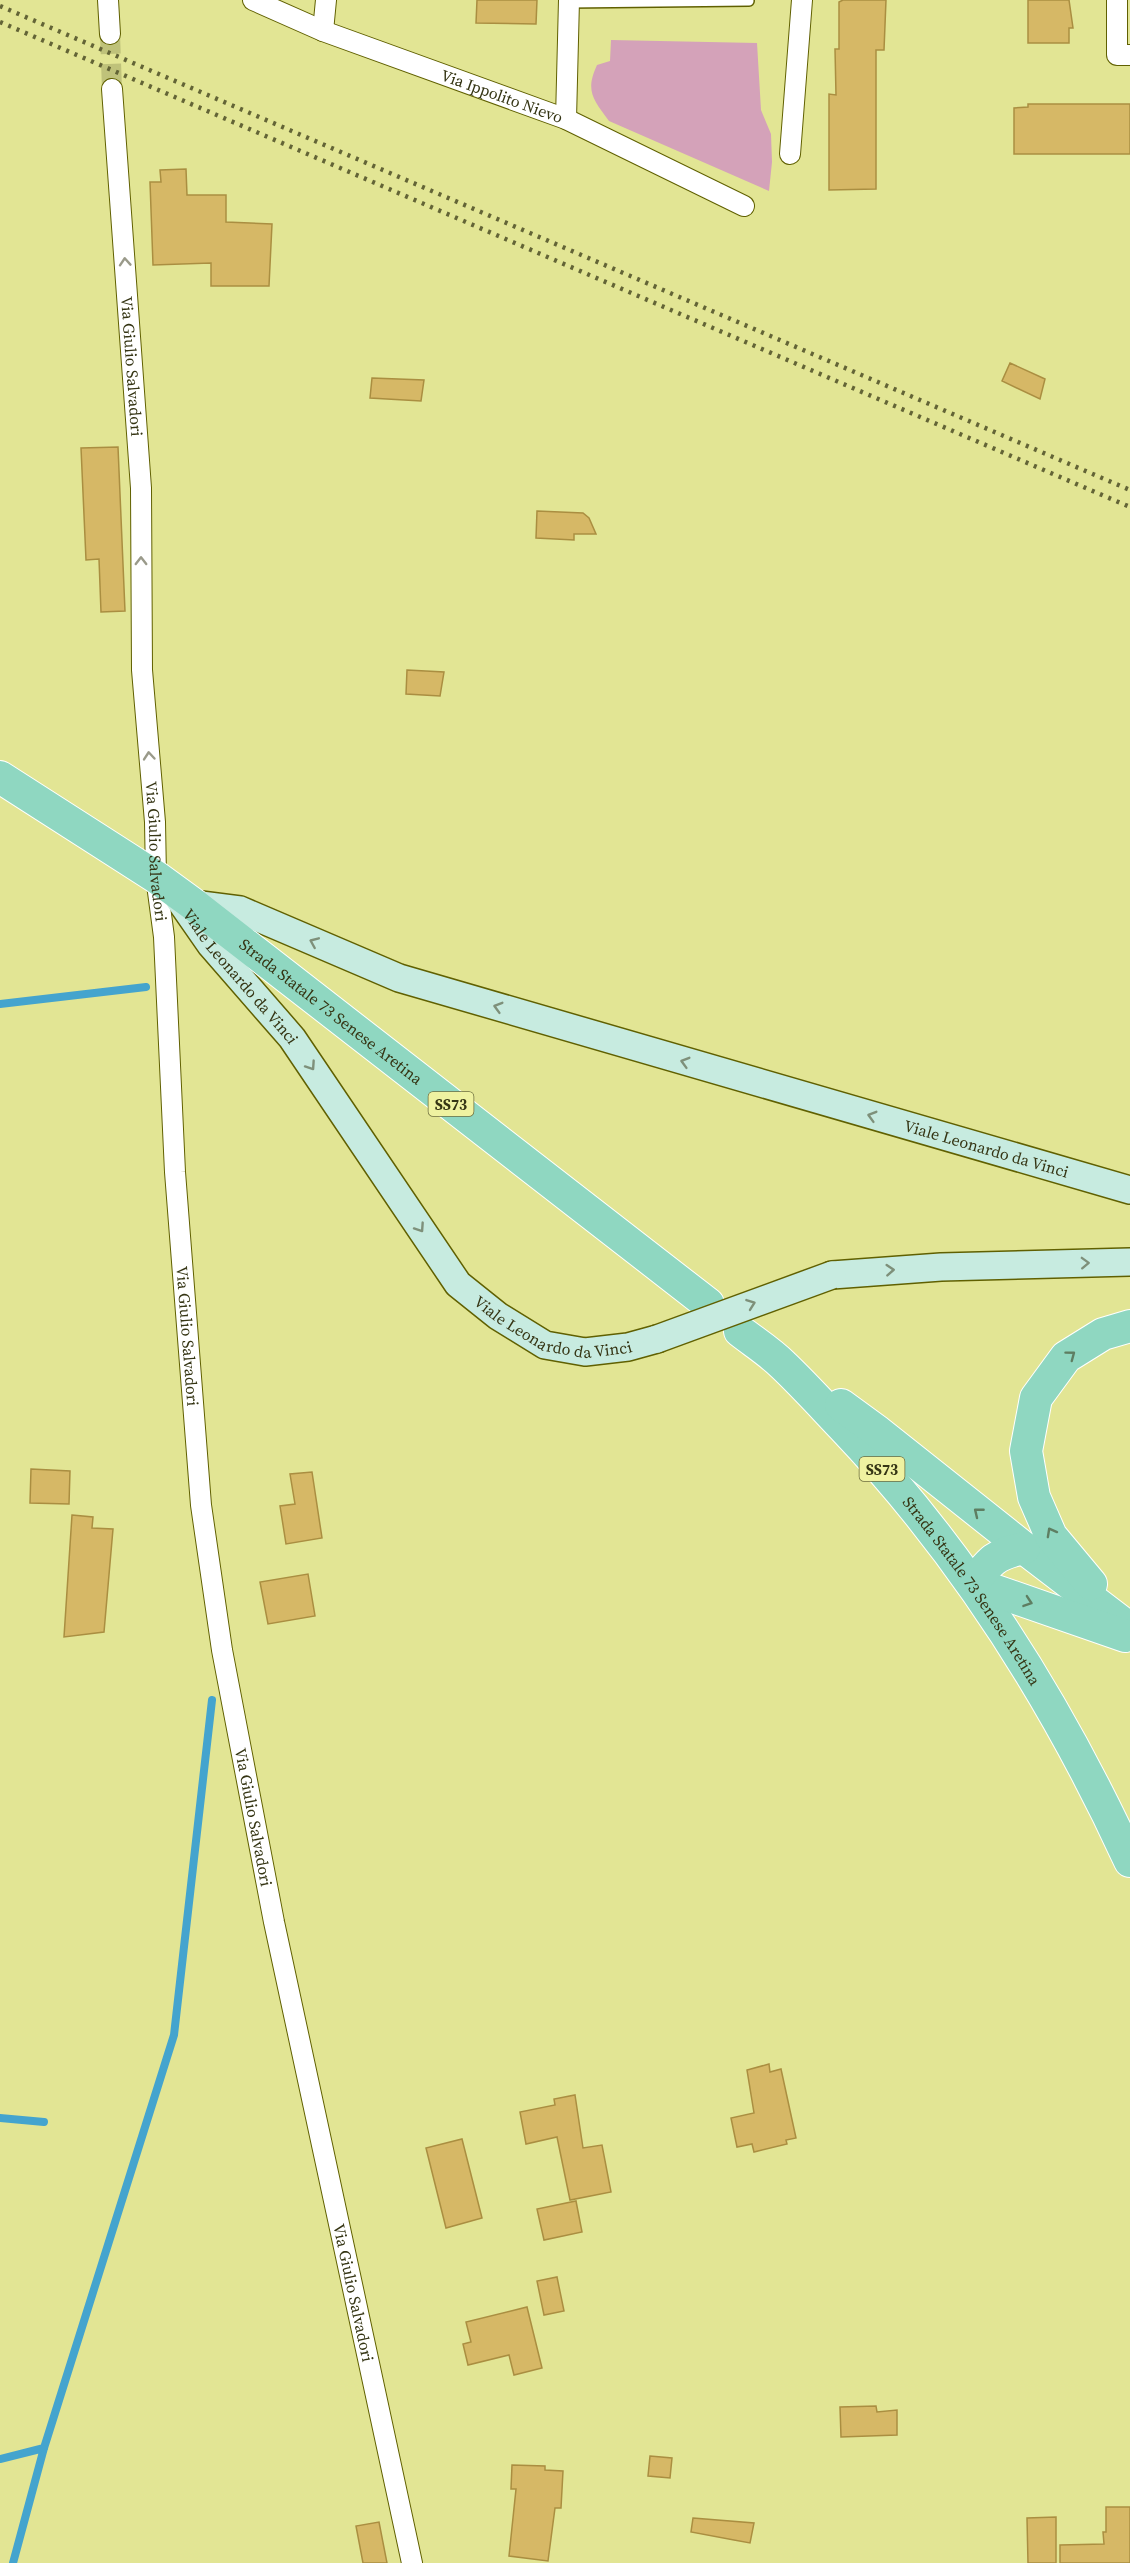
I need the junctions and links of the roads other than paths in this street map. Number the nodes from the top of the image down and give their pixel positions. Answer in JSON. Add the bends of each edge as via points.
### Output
{"nodes":[{"id":1,"x":108,"y":0,"type":"edge"},
{"id":2,"x":253,"y":0,"type":"edge"},
{"id":3,"x":326,"y":0,"type":"edge"},
{"id":4,"x":802,"y":0,"type":"edge"},
{"id":5,"x":1117,"y":0,"type":"edge"},
{"id":6,"x":749,"y":1,"type":"edge"},
{"id":7,"x":568,"y":2,"type":"edge"},
{"id":8,"x":322,"y":31,"type":"junction"},
{"id":9,"x":110,"y":34,"type":"tunnel mouth"},
{"id":10,"x":1130,"y":55,"type":"edge"},
{"id":11,"x":112,"y":89,"type":"tunnel mouth"},
{"id":12,"x":566,"y":119,"type":"junction"},
{"id":13,"x":790,"y":154,"type":"dead end"},
{"id":14,"x":744,"y":206,"type":"dead end"},
{"id":15,"x":0,"y":777,"type":"edge"},
{"id":16,"x":174,"y":890,"type":"junction"},
{"id":17,"x":1130,"y":1190,"type":"edge"},
{"id":18,"x":1130,"y":1262,"type":"edge"},
{"id":19,"x":708,"y":1304,"type":"dead end"},
{"id":20,"x":1130,"y":1326,"type":"edge"},
{"id":21,"x":740,"y":1331,"type":"dead end"},
{"id":22,"x":781,"y":1363,"type":"junction"},
{"id":23,"x":1024,"y":1548,"type":"junction"},
{"id":24,"x":973,"y":1583,"type":"junction"},
{"id":25,"x":1130,"y":1623,"type":"edge"},
{"id":26,"x":1130,"y":1629,"type":"edge"},
{"id":27,"x":1130,"y":1638,"type":"edge"},
{"id":28,"x":1130,"y":1861,"type":"edge"},
{"id":29,"x":412,"y":2563,"type":"edge"}],
"edges":[{"from":1,"to":9,"type":"street"},
{"from":2,"to":8,"type":"street","name":"Via Ippolito Nievo"},
{"from":3,"to":8,"type":"street"},
{"from":4,"to":13,"type":"street"},
{"from":5,"to":10,"type":"street","via":[[1117,55]]},
{"from":6,"to":7,"type":"lane"},
{"from":7,"to":12,"type":"street"},
{"from":8,"to":12,"type":"street","name":"Via Ippolito Nievo"},
{"from":16,"to":11,"type":"street","name":"Via Giulio Salvadori","one_way":true,"via":[[155,822],[142,670],[141,488]]},
{"from":12,"to":14,"type":"street","name":"Via Ippolito Nievo"},
{"from":15,"to":16,"type":"main road","name":"Strada Statale 73 Senese Aretina","number":"SS73"},
{"from":17,"to":16,"type":"main road","name":"Viale Leonardo da Vinci","one_way":true,"via":[[399,978],[240,910]]},
{"from":16,"to":18,"type":"main road","name":"Viale Leonardo da Vinci","one_way":true,"bridge":true,"via":[[211,945],[292,1038],[458,1284],[498,1316],[545,1345],[585,1352],[628,1347],[832,1275],[942,1267]]},
{"from":16,"to":19,"type":"main road","name":"Strada Statale 73 Senese Aretina","number":"SS73"},
{"from":16,"to":29,"type":"street","name":"Via Giulio Salvadori","via":[[164,937],[175,1172],[201,1505],[222,1650],[274,1922]]},
{"from":25,"to":20,"type":"main road","one_way":true,"via":[[1087,1580],[1052,1536],[1034,1497],[1026,1451],[1036,1398],[1066,1357],[1103,1334]]},
{"from":21,"to":22,"type":"main road","name":"Strada Statale 73 Senese Aretina","number":"SS73"},
{"from":23,"to":22,"type":"main road","one_way":true,"via":[[878,1432]]},
{"from":22,"to":24,"type":"main road","name":"Strada Statale 73 Senese Aretina","number":"SS73","via":[[915,1508]]},
{"from":23,"to":24,"type":"main road","via":[[991,1560]]},
{"from":23,"to":26,"type":"main road"},
{"from":24,"to":27,"type":"main road","one_way":true},
{"from":24,"to":28,"type":"main road","name":"Strada Statale 73 Senese Aretina","number":"SS73","via":[[1045,1696]]}]}
